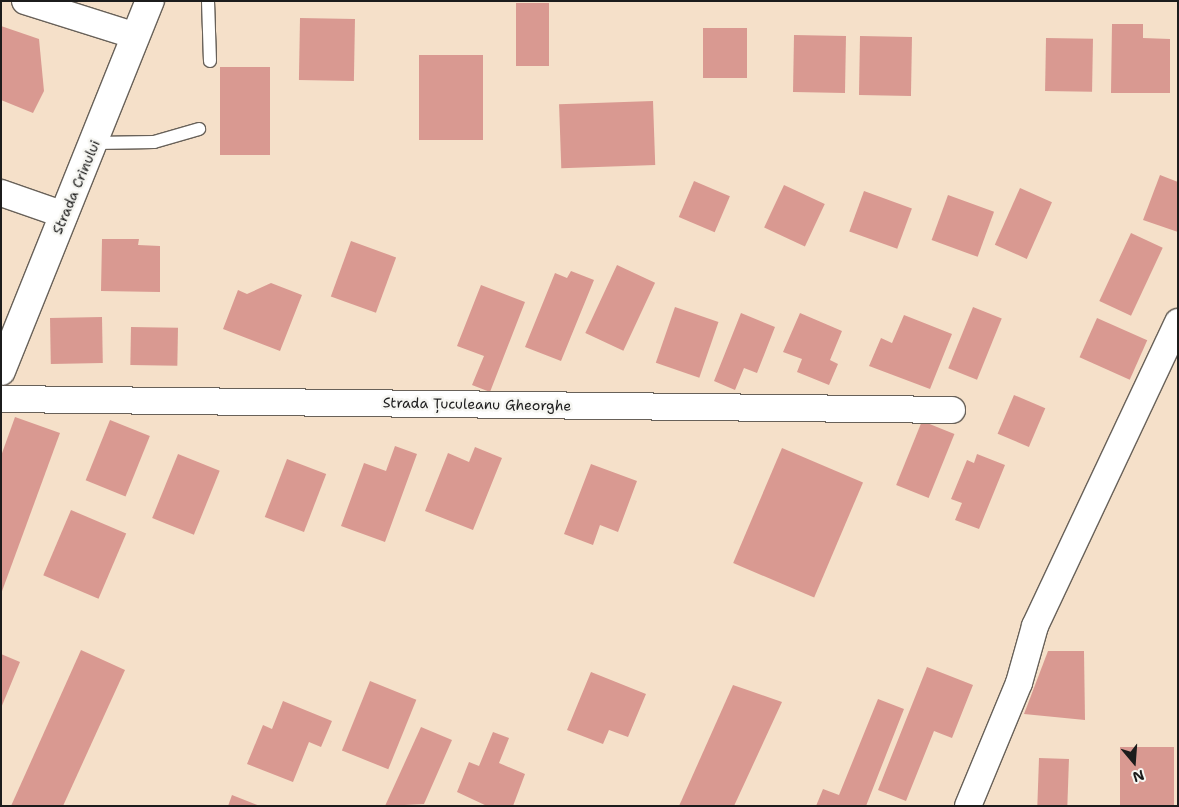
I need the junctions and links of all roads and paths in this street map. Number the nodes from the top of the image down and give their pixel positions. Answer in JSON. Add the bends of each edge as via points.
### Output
{"nodes":[{"id":1,"x":25,"y":1,"type":"edge"},
{"id":2,"x":150,"y":1,"type":"edge"},
{"id":3,"x":208,"y":1,"type":"edge"},
{"id":4,"x":136,"y":36,"type":"junction"},
{"id":5,"x":210,"y":61,"type":"dead end"},
{"id":6,"x":199,"y":129,"type":"dead end"},
{"id":7,"x":95,"y":143,"type":"junction"},
{"id":8,"x":1,"y":193,"type":"edge"},
{"id":9,"x":64,"y":215,"type":"junction"},
{"id":10,"x":1178,"y":322,"type":"edge"},
{"id":11,"x":4,"y":356,"type":"edge"},
{"id":12,"x":1,"y":398,"type":"edge"},
{"id":13,"x":952,"y":410,"type":"dead end"},
{"id":14,"x":968,"y":806,"type":"edge"}],
"edges":[{"from":1,"to":4,"type":"street"},
{"from":2,"to":4,"type":"street","name":"Strada Crinului"},
{"from":3,"to":5,"type":"lane"},
{"from":4,"to":7,"type":"street","name":"Strada Crinului"},
{"from":6,"to":7,"type":"lane","via":[[154,142]]},
{"from":7,"to":9,"type":"street","name":"Strada Crinului"},
{"from":8,"to":9,"type":"street"},
{"from":9,"to":11,"type":"street","name":"Strada Crinului"},
{"from":10,"to":14,"type":"street","via":[[1035,626],[1019,683]]},
{"from":12,"to":13,"type":"street","name":"Strada Țuculeanu Gheorghe"}]}
